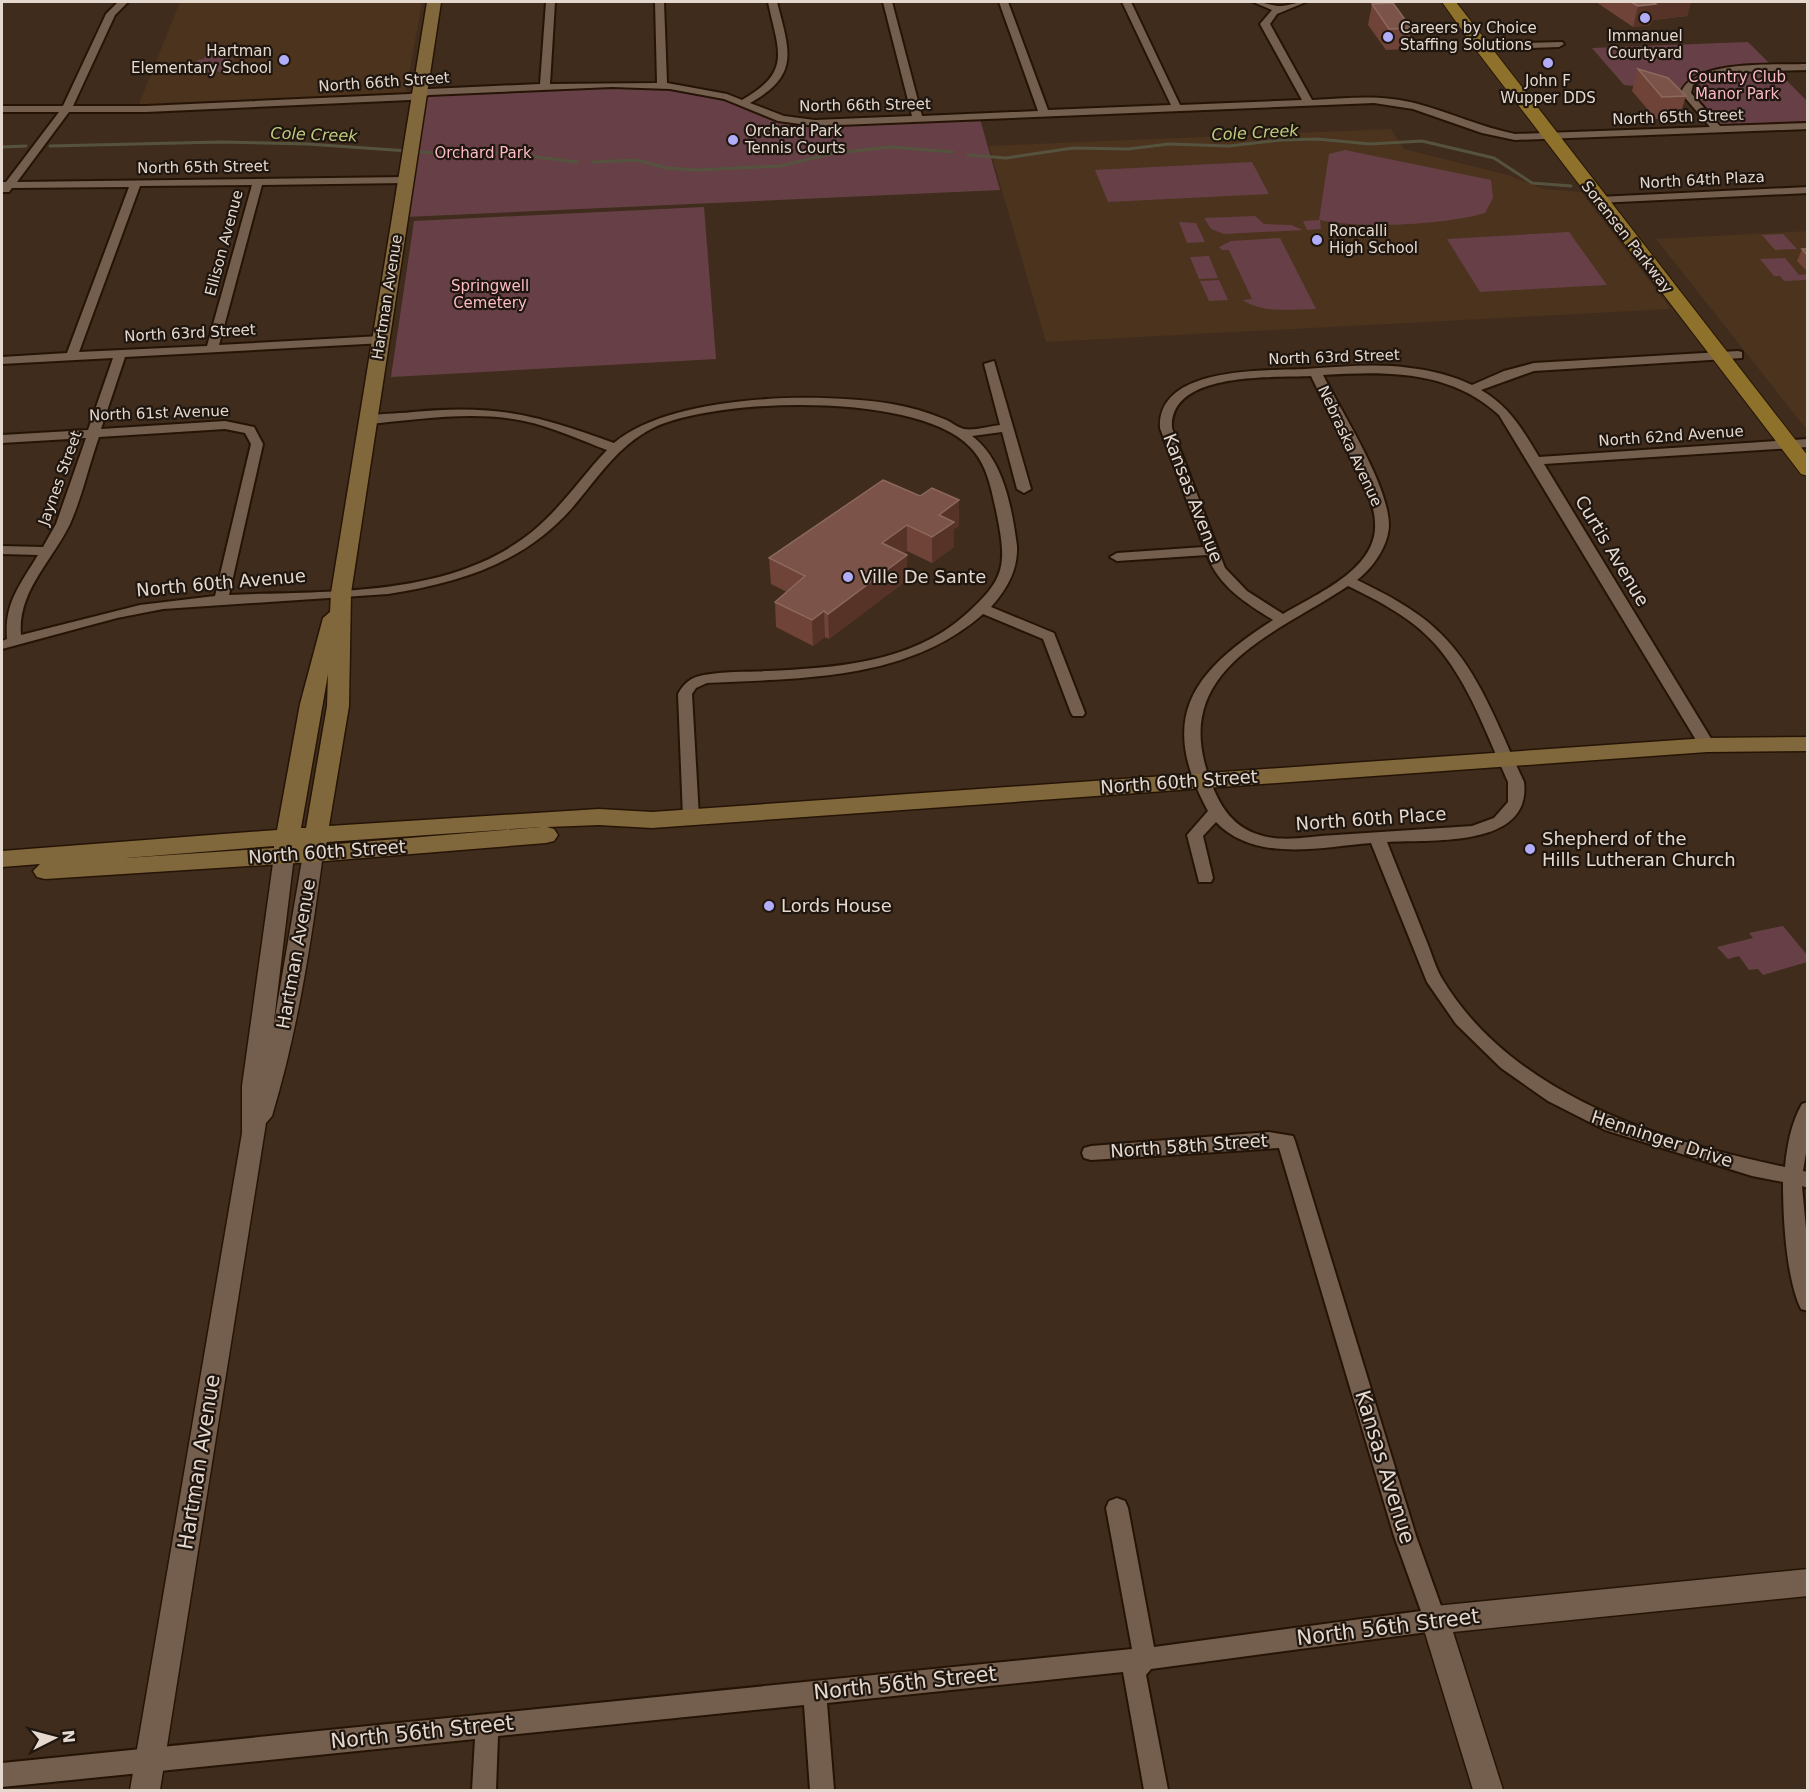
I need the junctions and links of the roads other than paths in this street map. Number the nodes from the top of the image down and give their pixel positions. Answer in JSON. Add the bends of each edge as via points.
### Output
{"nodes":[{"id":1,"x":123,"y":2,"type":"edge"},
{"id":2,"x":434,"y":2,"type":"edge"},
{"id":3,"x":550,"y":2,"type":"edge"},
{"id":4,"x":660,"y":2,"type":"edge"},
{"id":5,"x":773,"y":2,"type":"edge"},
{"id":6,"x":887,"y":2,"type":"edge"},
{"id":7,"x":1003,"y":2,"type":"edge"},
{"id":8,"x":1126,"y":2,"type":"edge"},
{"id":9,"x":1258,"y":2,"type":"edge"},
{"id":10,"x":1302,"y":2,"type":"edge"},
{"id":11,"x":1449,"y":2,"type":"edge"},
{"id":12,"x":1463,"y":2,"type":"edge"},
{"id":13,"x":1279,"y":9,"type":"junction"},
{"id":14,"x":1559,"y":44,"type":"dead end"},
{"id":15,"x":1488,"y":47,"type":"junction"},
{"id":16,"x":1808,"y":67,"type":"edge"},
{"id":17,"x":662,"y":86,"type":"junction"},
{"id":18,"x":545,"y":87,"type":"junction"},
{"id":19,"x":420,"y":95,"type":"junction"},
{"id":20,"x":743,"y":103,"type":"junction"},
{"id":21,"x":1309,"y":103,"type":"junction"},
{"id":22,"x":1177,"y":108,"type":"junction"},
{"id":23,"x":2,"y":109,"type":"edge"},
{"id":24,"x":67,"y":109,"type":"junction"},
{"id":25,"x":1044,"y":114,"type":"junction"},
{"id":26,"x":918,"y":120,"type":"junction"},
{"id":27,"x":1808,"y":126,"type":"edge"},
{"id":28,"x":1718,"y":130,"type":"junction"},
{"id":29,"x":1558,"y":137,"type":"junction"},
{"id":30,"x":405,"y":180,"type":"junction"},
{"id":31,"x":258,"y":182,"type":"junction"},
{"id":32,"x":136,"y":183,"type":"junction"},
{"id":33,"x":5,"y":185,"type":"edge"},
{"id":34,"x":1701,"y":185,"type":"dead end"},
{"id":35,"x":1808,"y":190,"type":"edge"},
{"id":36,"x":1710,"y":195,"type":"junction"},
{"id":37,"x":2,"y":196,"type":"edge"},
{"id":38,"x":1615,"y":199,"type":"junction"},
{"id":39,"x":1598,"y":200,"type":"junction"},
{"id":40,"x":380,"y":340,"type":"junction"},
{"id":41,"x":212,"y":348,"type":"junction"},
{"id":42,"x":120,"y":354,"type":"junction"},
{"id":43,"x":72,"y":356,"type":"junction"},
{"id":44,"x":1729,"y":356,"type":"junction"},
{"id":45,"x":2,"y":360,"type":"edge"},
{"id":46,"x":990,"y":364,"type":"dead end"},
{"id":47,"x":1315,"y":372,"type":"junction"},
{"id":48,"x":1472,"y":390,"type":"junction"},
{"id":49,"x":1179,"y":396,"type":"joint"},
{"id":50,"x":367,"y":420,"type":"junction"},
{"id":51,"x":1007,"y":428,"type":"junction"},
{"id":52,"x":94,"y":432,"type":"junction"},
{"id":53,"x":962,"y":433,"type":"junction"},
{"id":54,"x":2,"y":439,"type":"edge"},
{"id":55,"x":1808,"y":443,"type":"edge"},
{"id":56,"x":1788,"y":445,"type":"junction"},
{"id":57,"x":615,"y":448,"type":"junction"},
{"id":58,"x":1536,"y":460,"type":"junction"},
{"id":59,"x":1808,"y":470,"type":"edge"},
{"id":60,"x":1024,"y":489,"type":"dead end"},
{"id":61,"x":2,"y":550,"type":"edge"},
{"id":62,"x":47,"y":551,"type":"junction"},
{"id":63,"x":1211,"y":551,"type":"junction"},
{"id":64,"x":1118,"y":557,"type":"dead end"},
{"id":65,"x":1348,"y":581,"type":"junction"},
{"id":66,"x":341,"y":592,"type":"junction"},
{"id":67,"x":220,"y":600,"type":"junction"},
{"id":68,"x":982,"y":609,"type":"junction"},
{"id":69,"x":1285,"y":621,"type":"junction"},
{"id":70,"x":8,"y":644,"type":"edge"},
{"id":71,"x":1078,"y":713,"type":"dead end"},
{"id":72,"x":1808,"y":729,"type":"edge"},
{"id":73,"x":1808,"y":744,"type":"edge"},
{"id":74,"x":1707,"y":745,"type":"junction"},
{"id":75,"x":1505,"y":759,"type":"junction"},
{"id":76,"x":1202,"y":780,"type":"junction"},
{"id":77,"x":1215,"y":813,"type":"junction"},
{"id":78,"x":691,"y":817,"type":"junction"},
{"id":79,"x":1377,"y":838,"type":"junction"},
{"id":80,"x":315,"y":844,"type":"junction"},
{"id":81,"x":286,"y":846,"type":"junction"},
{"id":82,"x":2,"y":859,"type":"edge"},
{"id":83,"x":2,"y":873,"type":"edge"},
{"id":84,"x":1205,"y":878,"type":"dead end"},
{"id":85,"x":1808,"y":1109,"type":"edge"},
{"id":86,"x":254,"y":1133,"type":"junction"},
{"id":87,"x":1286,"y":1141,"type":"joint"},
{"id":88,"x":1091,"y":1153,"type":"dead end"},
{"id":89,"x":1800,"y":1177,"type":"edge"},
{"id":90,"x":1808,"y":1303,"type":"edge"},
{"id":91,"x":1117,"y":1508,"type":"dead end"},
{"id":92,"x":1808,"y":1582,"type":"edge"},
{"id":93,"x":1435,"y":1620,"type":"junction"},
{"id":94,"x":1145,"y":1659,"type":"junction"},
{"id":95,"x":815,"y":1692,"type":"junction"},
{"id":96,"x":487,"y":1726,"type":"junction"},
{"id":97,"x":150,"y":1760,"type":"junction"},
{"id":98,"x":2,"y":1775,"type":"edge"},
{"id":99,"x":145,"y":1791,"type":"edge"},
{"id":100,"x":484,"y":1791,"type":"edge"},
{"id":101,"x":822,"y":1791,"type":"edge"},
{"id":102,"x":1156,"y":1791,"type":"edge"},
{"id":103,"x":1488,"y":1791,"type":"edge"}],
"edges":[{"from":1,"to":24,"type":"street","via":[[111,14]]},
{"from":2,"to":19,"type":"main road","name":"Hartman Avenue"},
{"from":3,"to":18,"type":"street"},
{"from":4,"to":17,"type":"street"},
{"from":5,"to":20,"type":"street","via":[[782,73],[768,90]]},
{"from":6,"to":26,"type":"street"},
{"from":7,"to":25,"type":"street"},
{"from":8,"to":22,"type":"street"},
{"from":9,"to":13,"type":"street"},
{"from":10,"to":13,"type":"street"},
{"from":11,"to":15,"type":"main road","name":"Sorensen Parkway"},
{"from":12,"to":15,"type":"main road","name":"Sorensen Parkway"},
{"from":13,"to":21,"type":"street","via":[[1267,18],[1265,27]]},
{"from":14,"to":15,"type":"street"},
{"from":15,"to":29,"type":"main road","name":"Sorensen Parkway"},
{"from":16,"to":28,"type":"street","via":[[1716,72],[1690,81],[1686,93]]},
{"from":17,"to":18,"type":"street","name":"North 66th Street"},
{"from":17,"to":20,"type":"street","name":"North 66th Street","via":[[706,92]]},
{"from":18,"to":19,"type":"street","name":"North 66th Street"},
{"from":19,"to":24,"type":"street","name":"North 66th Street","via":[[146,109]]},
{"from":19,"to":30,"type":"main road","name":"Hartman Avenue"},
{"from":20,"to":26,"type":"street","name":"North 66th Street","via":[[782,119],[815,123]]},
{"from":21,"to":22,"type":"street","name":"North 66th Street"},
{"from":21,"to":29,"type":"street","name":"North 66th Street","via":[[1374,100],[1408,105],[1493,133]]},
{"from":22,"to":25,"type":"street","name":"North 66th Street"},
{"from":23,"to":24,"type":"street","name":"North 66th Street"},
{"from":24,"to":33,"type":"street"},
{"from":25,"to":26,"type":"street","name":"North 66th Street"},
{"from":27,"to":28,"type":"street","name":"North 65th Street"},
{"from":28,"to":29,"type":"street","name":"North 65th Street"},
{"from":29,"to":38,"type":"main road","name":"Sorensen Parkway"},
{"from":29,"to":39,"type":"main road","name":"Sorensen Parkway"},
{"from":30,"to":31,"type":"street","name":"North 65th Street"},
{"from":30,"to":40,"type":"main road","name":"Hartman Avenue"},
{"from":31,"to":32,"type":"street","name":"North 65th Street"},
{"from":31,"to":41,"type":"street","name":"Ellison Avenue"},
{"from":32,"to":33,"type":"street","name":"North 65th Street"},
{"from":32,"to":43,"type":"street"},
{"from":33,"to":37,"type":"street"},
{"from":34,"to":36,"type":"street"},
{"from":35,"to":36,"type":"street","name":"North 64th Plaza"},
{"from":36,"to":38,"type":"street","name":"North 64th Plaza"},
{"from":38,"to":39,"type":"street","name":"North 64th Plaza"},
{"from":38,"to":44,"type":"main road","name":"Sorensen Parkway"},
{"from":39,"to":44,"type":"main road","name":"Sorensen Parkway"},
{"from":40,"to":41,"type":"street","name":"North 63rd Street"},
{"from":40,"to":50,"type":"main road","name":"Hartman Avenue"},
{"from":41,"to":42,"type":"street","name":"North 63rd Street"},
{"from":42,"to":43,"type":"street","name":"North 63rd Street"},
{"from":42,"to":52,"type":"street","name":"Jaynes Street"},
{"from":43,"to":45,"type":"street","name":"North 63rd Street"},
{"from":44,"to":48,"type":"street","via":[[1534,368],[1508,374]]},
{"from":44,"to":55,"type":"main road","name":"Sorensen Parkway"},
{"from":44,"to":56,"type":"main road","name":"Sorensen Parkway"},
{"from":46,"to":51,"type":"street"},
{"from":47,"to":48,"type":"street","name":"North 63rd Street","via":[[1407,370]]},
{"from":47,"to":49,"type":"street","name":"North 63rd Street","via":[[1225,378],[1201,384]]},
{"from":47,"to":65,"type":"street","name":"Nebraska Avenue","via":[[1371,486],[1381,515],[1376,549]]},
{"from":48,"to":58,"type":"street","name":"Curtis Avenue","via":[[1503,412]]},
{"from":49,"to":63,"type":"street","name":"Kansas Avenue","via":[[1167,411],[1166,428]]},
{"from":50,"to":57,"type":"street","via":[[461,413],[510,415],[547,423]]},
{"from":50,"to":66,"type":"main road","name":"Hartman Avenue"},
{"from":51,"to":53,"type":"street"},
{"from":51,"to":60,"type":"street"},
{"from":52,"to":54,"type":"street","name":"North 61st Avenue"},
{"from":52,"to":62,"type":"street","name":"Jaynes Street","via":[[63,524]]},
{"from":52,"to":67,"type":"street","name":"North 61st Avenue","via":[[225,425],[254,433],[257,444]]},
{"from":53,"to":57,"type":"street","name":"North 60th Avenue","via":[[897,408],[822,401],[686,412],[651,424]]},
{"from":53,"to":68,"type":"street","via":[[991,468],[1008,535],[1008,570],[995,595]]},
{"from":55,"to":56,"type":"street","name":"North 62nd Avenue"},
{"from":56,"to":58,"type":"street","name":"North 62nd Avenue"},
{"from":56,"to":59,"type":"main road","name":"Sorensen Parkway"},
{"from":57,"to":66,"type":"street","name":"North 60th Avenue","via":[[552,524],[509,555],[434,582]]},
{"from":58,"to":74,"type":"street","name":"Curtis Avenue"},
{"from":61,"to":62,"type":"street"},
{"from":62,"to":70,"type":"street","name":"Jaynes Street","via":[[16,603]]},
{"from":63,"to":64,"type":"street"},
{"from":63,"to":69,"type":"street","name":"Kansas Avenue","via":[[1233,586]]},
{"from":65,"to":69,"type":"street","name":"Nebraska Avenue"},
{"from":65,"to":75,"type":"street","via":[[1400,609],[1441,642]]},
{"from":66,"to":67,"type":"street","name":"North 60th Avenue"},
{"from":66,"to":80,"type":"main road","name":"Hartman Avenue","via":[[338,706]]},
{"from":66,"to":81,"type":"main road","name":"Hartman Avenue","via":[[321,653]]},
{"from":67,"to":70,"type":"street","name":"North 60th Avenue","via":[[147,607]]},
{"from":68,"to":71,"type":"street","via":[[1049,636]]},
{"from":68,"to":78,"type":"street","via":[[938,641],[884,661],[832,670],[705,679],[690,685],[685,694]]},
{"from":69,"to":76,"type":"street","via":[[1228,657],[1202,687],[1191,729]]},
{"from":72,"to":74,"type":"main road","name":"North 60th Street"},
{"from":73,"to":74,"type":"main road","name":"North 60th Street"},
{"from":74,"to":75,"type":"main road","name":"North 60th Street"},
{"from":75,"to":76,"type":"main road","name":"North 60th Street"},
{"from":75,"to":79,"type":"street","name":"North 60th Place","via":[[1516,782],[1518,802],[1502,822],[1472,831]]},
{"from":76,"to":77,"type":"street","name":"North 60th Place"},
{"from":76,"to":78,"type":"main road","name":"North 60th Street"},
{"from":77,"to":79,"type":"street","name":"North 60th Place","via":[[1236,833],[1276,844]]},
{"from":77,"to":84,"type":"street","via":[[1195,835]]},
{"from":78,"to":80,"type":"main road","name":"North 60th Street","via":[[600,830]]},
{"from":79,"to":89,"type":"street","name":"Henninger Drive","via":[[1433,978],[1462,1019],[1507,1063],[1554,1096],[1612,1125],[1752,1168]]},
{"from":80,"to":81,"type":"main road","name":"North 60th Street"},
{"from":80,"to":86,"type":"street","name":"Hartman Avenue","via":[[294,978],[271,1084]]},
{"from":81,"to":82,"type":"main road","name":"North 60th Street"},
{"from":81,"to":83,"type":"main road","name":"North 60th Street"},
{"from":81,"to":86,"type":"street","name":"Hartman Avenue","via":[[254,1086]]},
{"from":85,"to":89,"type":"street","via":[[1801,1125]]},
{"from":86,"to":97,"type":"street","name":"Hartman Avenue"},
{"from":87,"to":88,"type":"street","name":"North 58th Street"},
{"from":87,"to":93,"type":"street","name":"Kansas Avenue"},
{"from":89,"to":90,"type":"street","via":[[1791,1210]]},
{"from":91,"to":94,"type":"street"},
{"from":92,"to":93,"type":"street","name":"North 56th Street"},
{"from":93,"to":94,"type":"street","name":"North 56th Street"},
{"from":93,"to":103,"type":"street","name":"Kansas Avenue"},
{"from":94,"to":95,"type":"street","name":"North 56th Street"},
{"from":94,"to":102,"type":"street","via":[[1134,1671]]},
{"from":95,"to":96,"type":"street","name":"North 56th Street"},
{"from":95,"to":101,"type":"street"},
{"from":96,"to":97,"type":"street","name":"North 56th Street"},
{"from":96,"to":100,"type":"street"},
{"from":97,"to":98,"type":"street","name":"North 56th Street"},
{"from":97,"to":99,"type":"street","name":"Hartman Avenue"}]}
